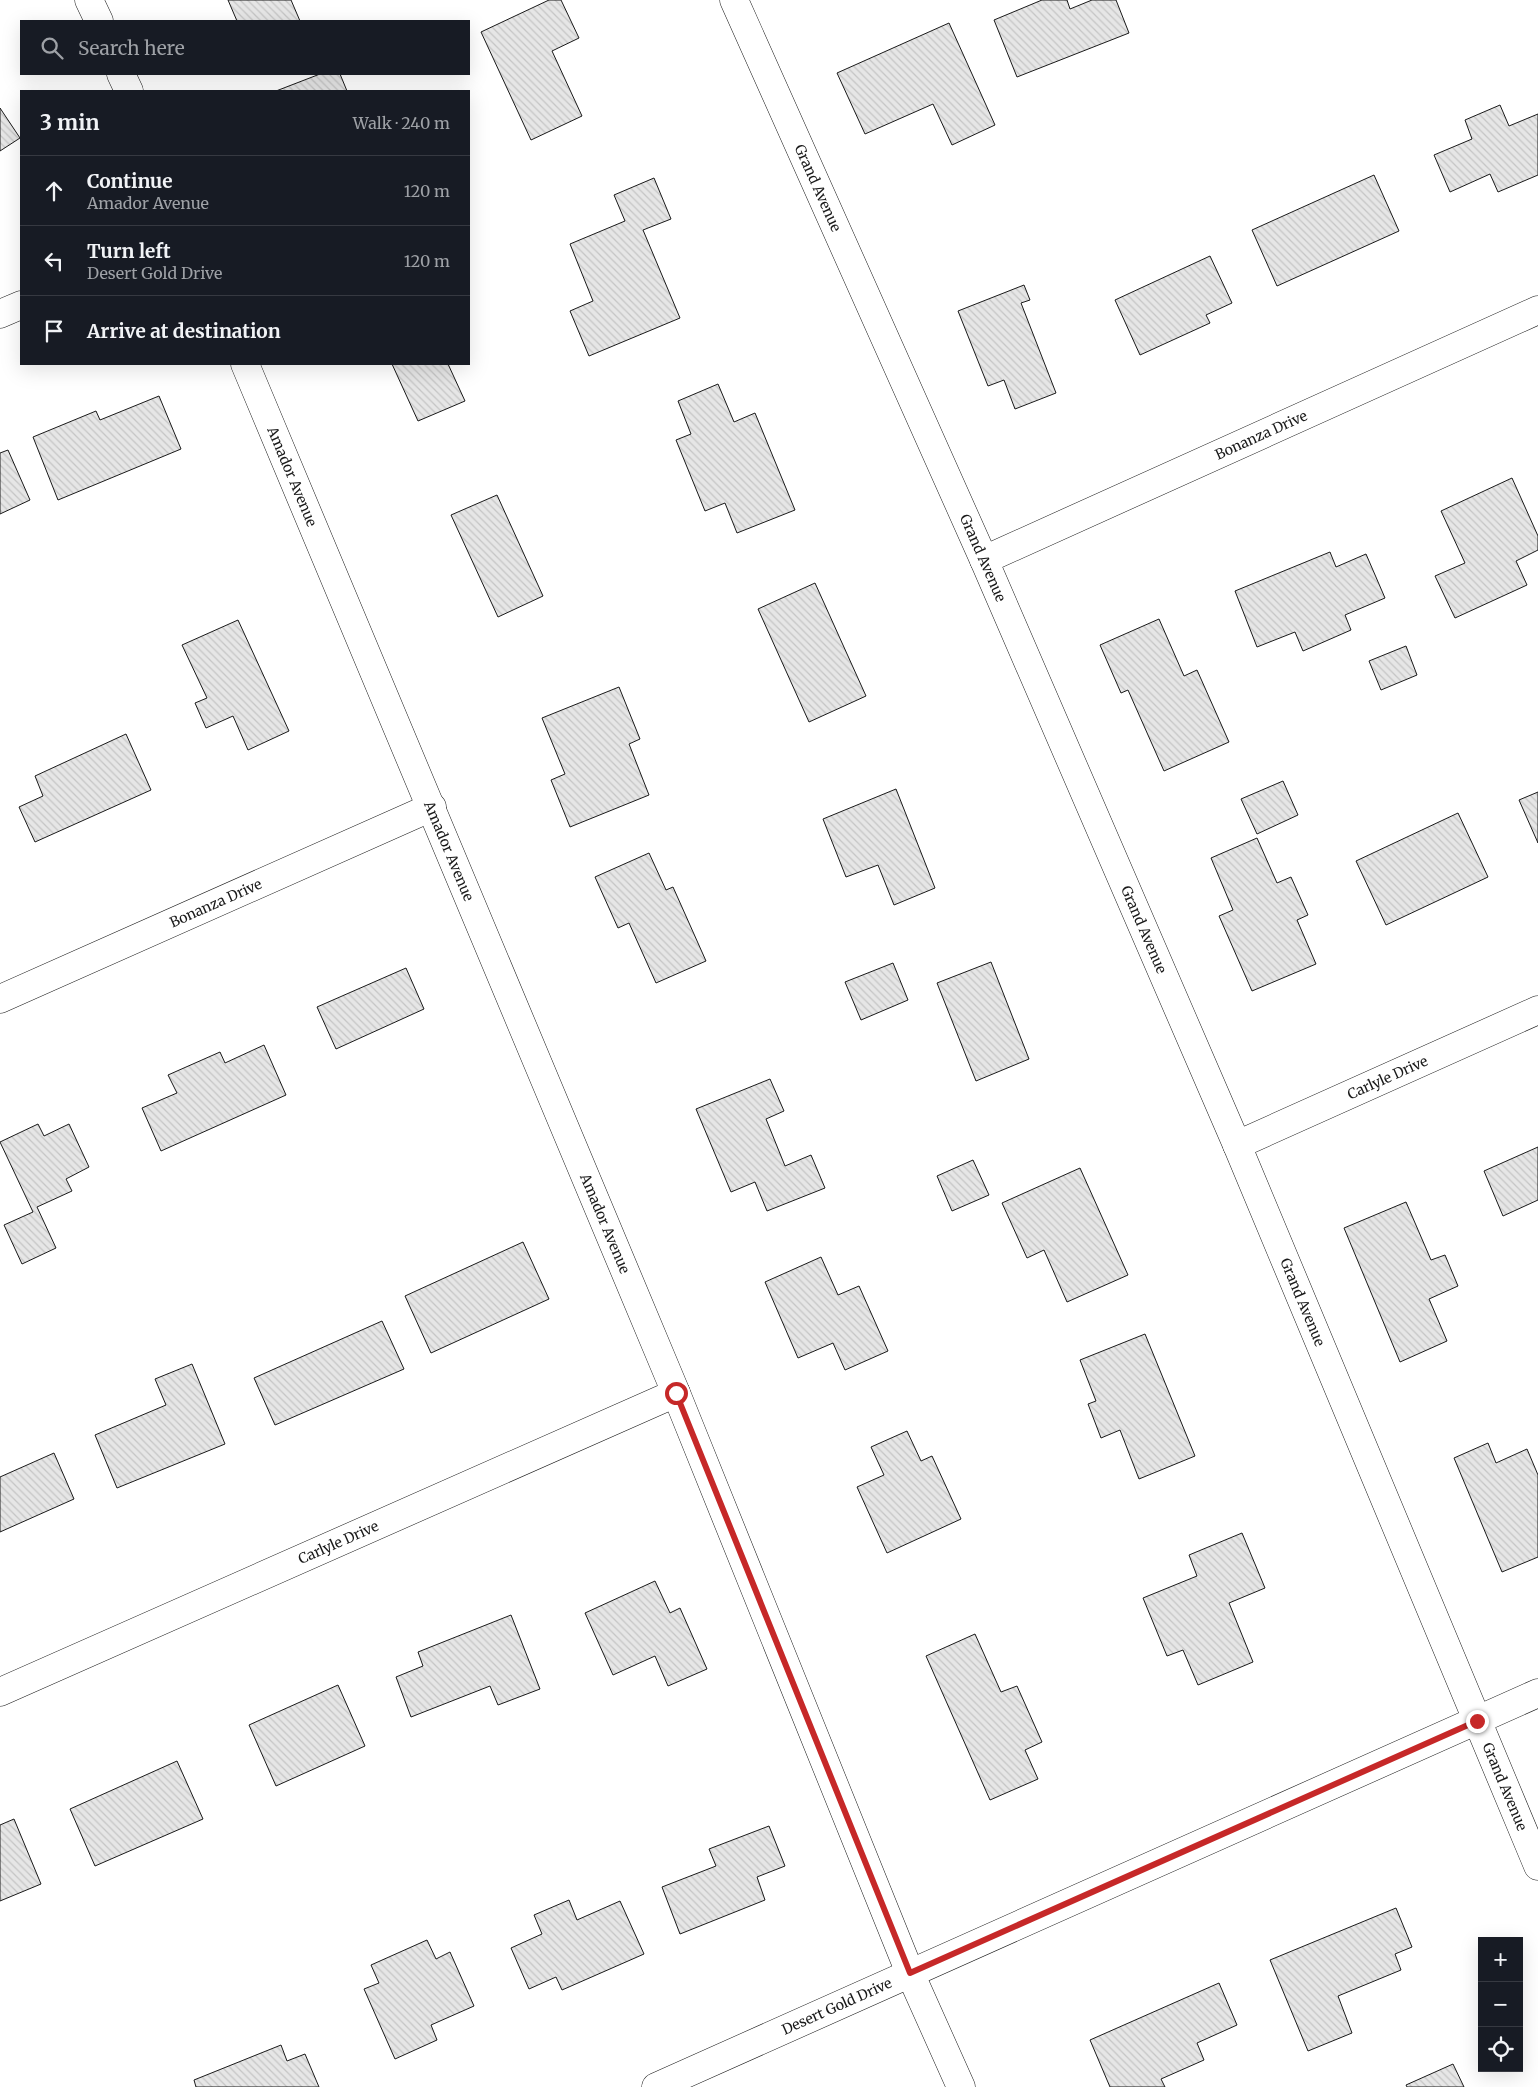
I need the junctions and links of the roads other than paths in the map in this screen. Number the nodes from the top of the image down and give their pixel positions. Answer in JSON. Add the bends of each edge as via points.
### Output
{"nodes":[{"id":1,"x":89,"y":0,"type":"edge"},
{"id":2,"x":734,"y":0,"type":"edge"},
{"id":3,"x":98,"y":20,"type":"edge"},
{"id":4,"x":121,"y":75,"type":"edge"},
{"id":5,"x":129,"y":90,"type":"edge"},
{"id":6,"x":20,"y":305,"type":"edge"},
{"id":7,"x":1538,"y":310,"type":"edge"},
{"id":8,"x":0,"y":314,"type":"edge"},
{"id":9,"x":245,"y":365,"type":"edge"},
{"id":10,"x":984,"y":560,"type":"junction"},
{"id":11,"x":432,"y":807,"type":"junction"},
{"id":12,"x":0,"y":999,"type":"edge"},
{"id":13,"x":1538,"y":1010,"type":"edge"},
{"id":14,"x":1237,"y":1145,"type":"junction"},
{"id":15,"x":676,"y":1393,"type":"junction"},
{"id":16,"x":0,"y":1692,"type":"edge"},
{"id":17,"x":1538,"y":1693,"type":"edge"},
{"id":18,"x":1477,"y":1721,"type":"junction"},
{"id":19,"x":1538,"y":1866,"type":"edge"},
{"id":20,"x":910,"y":1973,"type":"junction"},
{"id":21,"x":656,"y":2087,"type":"edge"},
{"id":22,"x":961,"y":2087,"type":"edge"}],
"edges":[{"from":1,"to":3,"type":"street"},
{"from":2,"to":10,"type":"street","name":"Grand Avenue"},
{"from":4,"to":5,"type":"street"},
{"from":6,"to":8,"type":"street"},
{"from":7,"to":10,"type":"street","name":"Bonanza Drive"},
{"from":9,"to":11,"type":"street","name":"Amador Avenue"},
{"from":10,"to":14,"type":"street","name":"Grand Avenue"},
{"from":11,"to":12,"type":"street","name":"Bonanza Drive"},
{"from":11,"to":15,"type":"street","name":"Amador Avenue"},
{"from":13,"to":14,"type":"street","name":"Carlyle Drive"},
{"from":14,"to":18,"type":"street","name":"Grand Avenue"},
{"from":15,"to":16,"type":"street","name":"Carlyle Drive"},
{"from":15,"to":20,"type":"street","name":"Amador Avenue"},
{"from":17,"to":18,"type":"street","name":"Desert Gold Drive"},
{"from":18,"to":19,"type":"street","name":"Grand Avenue"},
{"from":18,"to":20,"type":"street","name":"Desert Gold Drive"},
{"from":20,"to":21,"type":"street","name":"Desert Gold Drive"},
{"from":20,"to":22,"type":"street","name":"Amador Avenue"}]}
